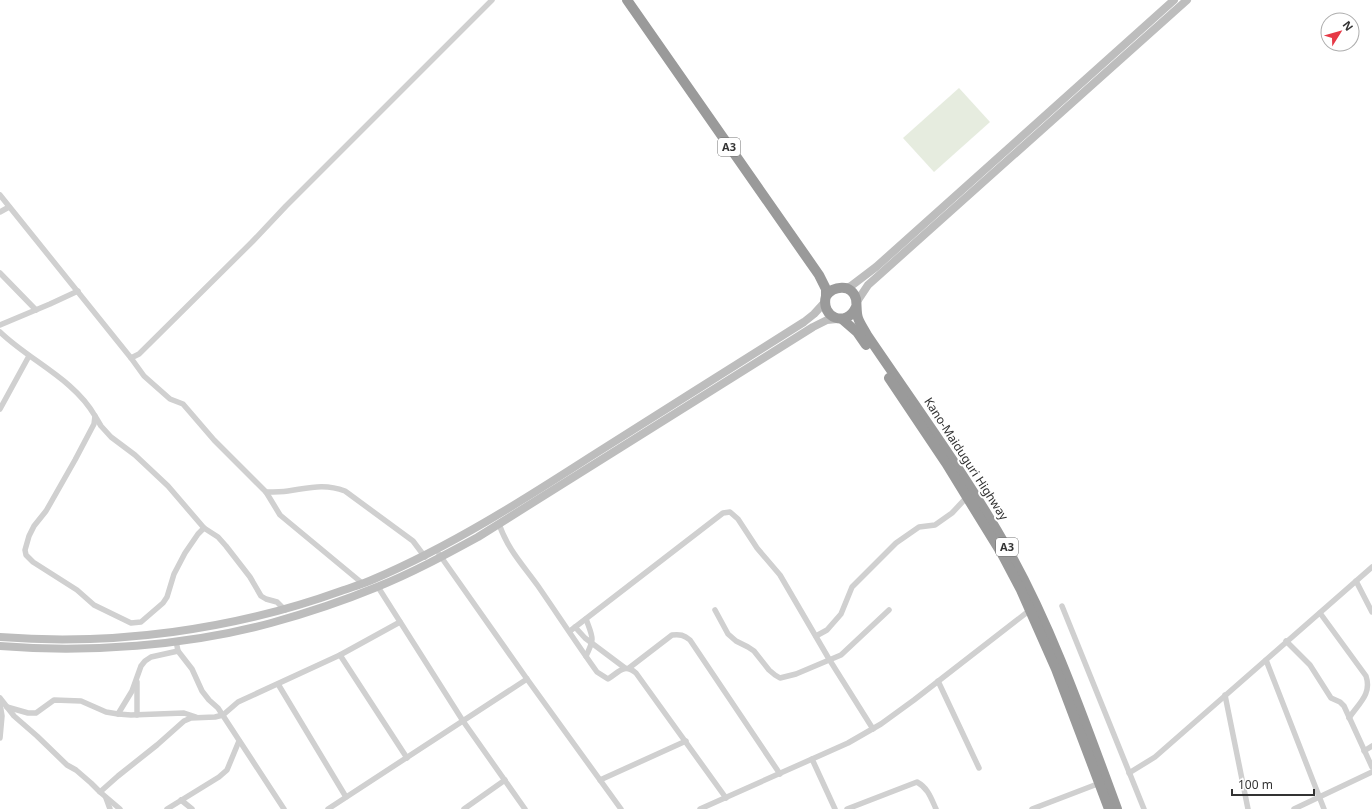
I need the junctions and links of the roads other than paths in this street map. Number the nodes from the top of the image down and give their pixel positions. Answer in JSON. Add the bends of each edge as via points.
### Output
{"nodes":[{"id":1,"x":492,"y":0,"type":"edge"},
{"id":2,"x":627,"y":0,"type":"edge"},
{"id":3,"x":635,"y":0,"type":"edge"},
{"id":4,"x":1174,"y":0,"type":"edge"},
{"id":5,"x":1187,"y":0,"type":"edge"},
{"id":6,"x":0,"y":195,"type":"edge"},
{"id":7,"x":9,"y":207,"type":"junction"},
{"id":8,"x":0,"y":212,"type":"edge"},
{"id":9,"x":0,"y":273,"type":"edge"},
{"id":10,"x":842,"y":288,"type":"junction"},
{"id":11,"x":78,"y":291,"type":"junction"},
{"id":12,"x":825,"y":299,"type":"junction"},
{"id":13,"x":856,"y":305,"type":"junction"},
{"id":14,"x":36,"y":310,"type":"junction"},
{"id":15,"x":840,"y":319,"type":"junction"},
{"id":16,"x":0,"y":325,"type":"edge"},
{"id":17,"x":0,"y":332,"type":"edge"},
{"id":18,"x":29,"y":356,"type":"junction"},
{"id":19,"x":131,"y":358,"type":"junction"},
{"id":20,"x":0,"y":409,"type":"edge"},
{"id":21,"x":95,"y":416,"type":"junction"},
{"id":22,"x":266,"y":492,"type":"junction"},
{"id":23,"x":967,"y":497,"type":"junction"},
{"id":24,"x":499,"y":524,"type":"junction"},
{"id":25,"x":204,"y":528,"type":"junction"},
{"id":26,"x":439,"y":553,"type":"junction"},
{"id":27,"x":425,"y":556,"type":"junction"},
{"id":28,"x":1372,"y":567,"type":"edge"},
{"id":29,"x":1356,"y":581,"type":"junction"},
{"id":30,"x":362,"y":584,"type":"junction"},
{"id":31,"x":378,"y":587,"type":"junction"},
{"id":32,"x":1062,"y":606,"type":"dead end"},
{"id":33,"x":285,"y":610,"type":"junction"},
{"id":34,"x":715,"y":610,"type":"dead end"},
{"id":35,"x":889,"y":610,"type":"dead end"},
{"id":36,"x":1030,"y":610,"type":"junction"},
{"id":37,"x":1372,"y":612,"type":"edge"},
{"id":38,"x":1320,"y":613,"type":"junction"},
{"id":39,"x":586,"y":620,"type":"junction"},
{"id":40,"x":400,"y":622,"type":"junction"},
{"id":41,"x":575,"y":627,"type":"junction"},
{"id":42,"x":570,"y":631,"type":"junction"},
{"id":43,"x":816,"y":636,"type":"junction"},
{"id":44,"x":0,"y":637,"type":"edge"},
{"id":45,"x":176,"y":641,"type":"junction"},
{"id":46,"x":1286,"y":642,"type":"junction"},
{"id":47,"x":592,"y":643,"type":"junction"},
{"id":48,"x":0,"y":646,"type":"edge"},
{"id":49,"x":178,"y":651,"type":"junction"},
{"id":50,"x":340,"y":655,"type":"junction"},
{"id":51,"x":586,"y":656,"type":"junction"},
{"id":52,"x":829,"y":659,"type":"junction"},
{"id":53,"x":1266,"y":660,"type":"junction"},
{"id":54,"x":627,"y":668,"type":"junction"},
{"id":55,"x":137,"y":679,"type":"junction"},
{"id":56,"x":527,"y":679,"type":"junction"},
{"id":57,"x":938,"y":682,"type":"junction"},
{"id":58,"x":278,"y":684,"type":"junction"},
{"id":59,"x":1225,"y":695,"type":"junction"},
{"id":60,"x":0,"y":698,"type":"edge"},
{"id":61,"x":0,"y":704,"type":"edge"},
{"id":62,"x":7,"y":707,"type":"junction"},
{"id":63,"x":118,"y":714,"type":"junction"},
{"id":64,"x":137,"y":715,"type":"junction"},
{"id":65,"x":223,"y":715,"type":"junction"},
{"id":66,"x":198,"y":718,"type":"junction"},
{"id":67,"x":1349,"y":718,"type":"junction"},
{"id":68,"x":463,"y":721,"type":"junction"},
{"id":69,"x":873,"y":729,"type":"junction"},
{"id":70,"x":0,"y":738,"type":"edge"},
{"id":71,"x":240,"y":740,"type":"junction"},
{"id":72,"x":686,"y":742,"type":"junction"},
{"id":73,"x":1372,"y":746,"type":"edge"},
{"id":74,"x":1364,"y":751,"type":"junction"},
{"id":75,"x":1093,"y":755,"type":"junction"},
{"id":76,"x":407,"y":758,"type":"junction"},
{"id":77,"x":812,"y":759,"type":"junction"},
{"id":78,"x":1372,"y":767,"type":"edge"},
{"id":79,"x":979,"y":768,"type":"dead end"},
{"id":80,"x":1372,"y":772,"type":"edge"},
{"id":81,"x":1129,"y":773,"type":"junction"},
{"id":82,"x":780,"y":774,"type":"junction"},
{"id":83,"x":505,"y":780,"type":"junction"},
{"id":84,"x":600,"y":780,"type":"junction"},
{"id":85,"x":1100,"y":783,"type":"junction"},
{"id":86,"x":100,"y":792,"type":"junction"},
{"id":87,"x":346,"y":797,"type":"junction"},
{"id":88,"x":106,"y":798,"type":"junction"},
{"id":89,"x":726,"y":798,"type":"junction"},
{"id":90,"x":1320,"y":798,"type":"junction"},
{"id":91,"x":181,"y":800,"type":"junction"},
{"id":92,"x":105,"y":809,"type":"edge"},
{"id":93,"x":110,"y":809,"type":"edge"},
{"id":94,"x":120,"y":809,"type":"edge"},
{"id":95,"x":167,"y":809,"type":"edge"},
{"id":96,"x":192,"y":809,"type":"edge"},
{"id":97,"x":284,"y":809,"type":"edge"},
{"id":98,"x":328,"y":809,"type":"edge"},
{"id":99,"x":464,"y":809,"type":"edge"},
{"id":100,"x":525,"y":809,"type":"edge"},
{"id":101,"x":622,"y":809,"type":"edge"},
{"id":102,"x":700,"y":809,"type":"edge"},
{"id":103,"x":835,"y":809,"type":"edge"},
{"id":104,"x":847,"y":809,"type":"edge"},
{"id":105,"x":936,"y":809,"type":"edge"},
{"id":106,"x":1032,"y":809,"type":"edge"},
{"id":107,"x":1109,"y":809,"type":"edge"},
{"id":108,"x":1117,"y":809,"type":"edge"},
{"id":109,"x":1144,"y":809,"type":"edge"},
{"id":110,"x":1248,"y":809,"type":"edge"},
{"id":111,"x":1294,"y":809,"type":"edge"},
{"id":112,"x":1324,"y":809,"type":"edge"}],
"edges":[{"from":1,"to":19,"type":"street","via":[[195,299],[139,354]]},
{"from":2,"to":12,"type":"highway","number":"A3","via":[[819,275],[826,290]]},
{"from":3,"to":10,"type":"highway","number":"A3","via":[[822,272],[832,283]]},
{"from":4,"to":10,"type":"main road","via":[[876,267],[850,286]]},
{"from":5,"to":13,"type":"main road","via":[[868,285]]},
{"from":6,"to":7,"type":"street"},
{"from":7,"to":8,"type":"street"},
{"from":7,"to":11,"type":"street"},
{"from":9,"to":14,"type":"street"},
{"from":10,"to":12,"type":"highway","via":[[834,288]]},
{"from":10,"to":13,"type":"highway","number":"A3","via":[[854,295]]},
{"from":11,"to":14,"type":"street"},
{"from":11,"to":19,"type":"street"},
{"from":12,"to":15,"type":"highway","number":"A3","via":[[829,314]]},
{"from":12,"to":26,"type":"main road","via":[[804,322]]},
{"from":13,"to":15,"type":"highway","via":[[851,315]]},
{"from":13,"to":75,"type":"highway","name":"Kano-Maiduguri Highway","number":"A3","via":[[859,321],[867,335],[953,459],[1008,550],[1044,622]]},
{"from":14,"to":16,"type":"street"},
{"from":15,"to":23,"type":"highway","name":"Kano-Maiduguri Highway","number":"A3","via":[[857,332]]},
{"from":15,"to":24,"type":"main road","via":[[827,320],[813,327]]},
{"from":17,"to":18,"type":"street"},
{"from":18,"to":20,"type":"street"},
{"from":18,"to":21,"type":"street","via":[[63,381],[85,401]]},
{"from":19,"to":22,"type":"street","via":[[144,376],[170,398],[183,404],[214,440]]},
{"from":21,"to":25,"type":"street","via":[[111,437],[168,486]]},
{"from":21,"to":25,"type":"street","via":[[94,424],[75,460],[29,536],[24,550],[26,555],[77,590],[94,605],[131,623],[141,622],[163,603],[174,574],[189,547]]},
{"from":22,"to":27,"type":"street","via":[[287,492],[317,486],[334,487],[345,491],[413,541]]},
{"from":22,"to":30,"type":"street","via":[[280,515]]},
{"from":23,"to":36,"type":"highway","name":"Kano-Maiduguri Highway","number":"A3","via":[[1002,554]]},
{"from":23,"to":43,"type":"street","via":[[952,513],[935,525],[919,527],[896,542],[852,587],[841,614],[827,630]]},
{"from":24,"to":26,"type":"main road","via":[[478,537]]},
{"from":24,"to":42,"type":"street","via":[[512,552]]},
{"from":25,"to":33,"type":"street","via":[[226,546],[261,596],[276,602]]},
{"from":26,"to":27,"type":"main road"},
{"from":26,"to":31,"type":"main road"},
{"from":26,"to":56,"type":"street"},
{"from":27,"to":30,"type":"main road"},
{"from":28,"to":29,"type":"street"},
{"from":29,"to":37,"type":"street"},
{"from":29,"to":38,"type":"street"},
{"from":30,"to":33,"type":"main road"},
{"from":31,"to":40,"type":"street"},
{"from":31,"to":45,"type":"main road","via":[[270,623]]},
{"from":32,"to":81,"type":"street"},
{"from":33,"to":44,"type":"main road","via":[[208,626],[138,635],[79,639]]},
{"from":34,"to":52,"type":"street","via":[[728,634],[754,651],[774,675],[780,678],[796,674]]},
{"from":35,"to":52,"type":"street","via":[[841,655]]},
{"from":36,"to":57,"type":"street"},
{"from":36,"to":75,"type":"highway","name":"Kano-Maiduguri Highway","number":"A3"},
{"from":38,"to":46,"type":"street"},
{"from":38,"to":67,"type":"street","via":[[1366,676],[1368,692]]},
{"from":39,"to":41,"type":"street"},
{"from":39,"to":43,"type":"street","via":[[723,513],[730,512],[780,574]]},
{"from":39,"to":47,"type":"street"},
{"from":40,"to":50,"type":"street"},
{"from":40,"to":68,"type":"street"},
{"from":41,"to":42,"type":"street"},
{"from":41,"to":47,"type":"street"},
{"from":42,"to":51,"type":"street"},
{"from":43,"to":52,"type":"street"},
{"from":45,"to":48,"type":"main road","via":[[78,648]]},
{"from":45,"to":49,"type":"street"},
{"from":46,"to":53,"type":"street"},
{"from":46,"to":67,"type":"street","via":[[1310,665],[1331,698],[1344,706]]},
{"from":47,"to":51,"type":"street"},
{"from":47,"to":54,"type":"street"},
{"from":49,"to":55,"type":"street","via":[[151,657],[141,666]]},
{"from":49,"to":65,"type":"street","via":[[192,669],[202,691]]},
{"from":50,"to":58,"type":"street"},
{"from":50,"to":76,"type":"street"},
{"from":51,"to":54,"type":"street","via":[[597,672],[608,679]]},
{"from":52,"to":69,"type":"street"},
{"from":53,"to":59,"type":"street"},
{"from":53,"to":90,"type":"street"},
{"from":54,"to":72,"type":"street","via":[[641,680]]},
{"from":54,"to":82,"type":"street","via":[[672,635],[678,634],[690,640]]},
{"from":55,"to":63,"type":"street"},
{"from":55,"to":64,"type":"street"},
{"from":56,"to":68,"type":"street"},
{"from":56,"to":84,"type":"street"},
{"from":57,"to":69,"type":"street"},
{"from":57,"to":79,"type":"street"},
{"from":58,"to":65,"type":"street","via":[[238,702]]},
{"from":58,"to":87,"type":"street"},
{"from":59,"to":81,"type":"street","via":[[1155,757]]},
{"from":59,"to":110,"type":"street"},
{"from":60,"to":62,"type":"street"},
{"from":61,"to":70,"type":"street"},
{"from":62,"to":63,"type":"street","via":[[36,713],[54,700],[81,701],[106,712]]},
{"from":62,"to":86,"type":"street","via":[[67,765]]},
{"from":63,"to":64,"type":"street"},
{"from":64,"to":66,"type":"street","via":[[184,713]]},
{"from":65,"to":66,"type":"street"},
{"from":65,"to":71,"type":"street"},
{"from":66,"to":86,"type":"street","via":[[191,718],[180,724]]},
{"from":67,"to":74,"type":"street"},
{"from":68,"to":76,"type":"street"},
{"from":68,"to":83,"type":"street"},
{"from":69,"to":77,"type":"street"},
{"from":71,"to":91,"type":"street","via":[[227,770]]},
{"from":71,"to":97,"type":"street"},
{"from":72,"to":84,"type":"street"},
{"from":72,"to":89,"type":"street"},
{"from":73,"to":74,"type":"street"},
{"from":74,"to":78,"type":"street"},
{"from":75,"to":85,"type":"highway","name":"Kano-Maiduguri Highway","number":"A3"},
{"from":75,"to":108,"type":"highway","name":"Kano-Maiduguri Highway","number":"A3"},
{"from":76,"to":87,"type":"street"},
{"from":77,"to":82,"type":"street"},
{"from":77,"to":103,"type":"street"},
{"from":80,"to":90,"type":"street"},
{"from":81,"to":109,"type":"street"},
{"from":82,"to":89,"type":"street"},
{"from":83,"to":99,"type":"street"},
{"from":83,"to":100,"type":"street"},
{"from":84,"to":101,"type":"street"},
{"from":85,"to":106,"type":"street"},
{"from":85,"to":107,"type":"highway","name":"Kano-Maiduguri Highway","number":"A3"},
{"from":86,"to":88,"type":"street"},
{"from":87,"to":98,"type":"street"},
{"from":88,"to":92,"type":"street"},
{"from":88,"to":93,"type":"street"},
{"from":88,"to":94,"type":"street"},
{"from":89,"to":102,"type":"street"},
{"from":90,"to":111,"type":"street"},
{"from":90,"to":112,"type":"street"},
{"from":91,"to":95,"type":"street"},
{"from":91,"to":96,"type":"street"},
{"from":104,"to":105,"type":"street","via":[[917,782],[928,792]]}]}
